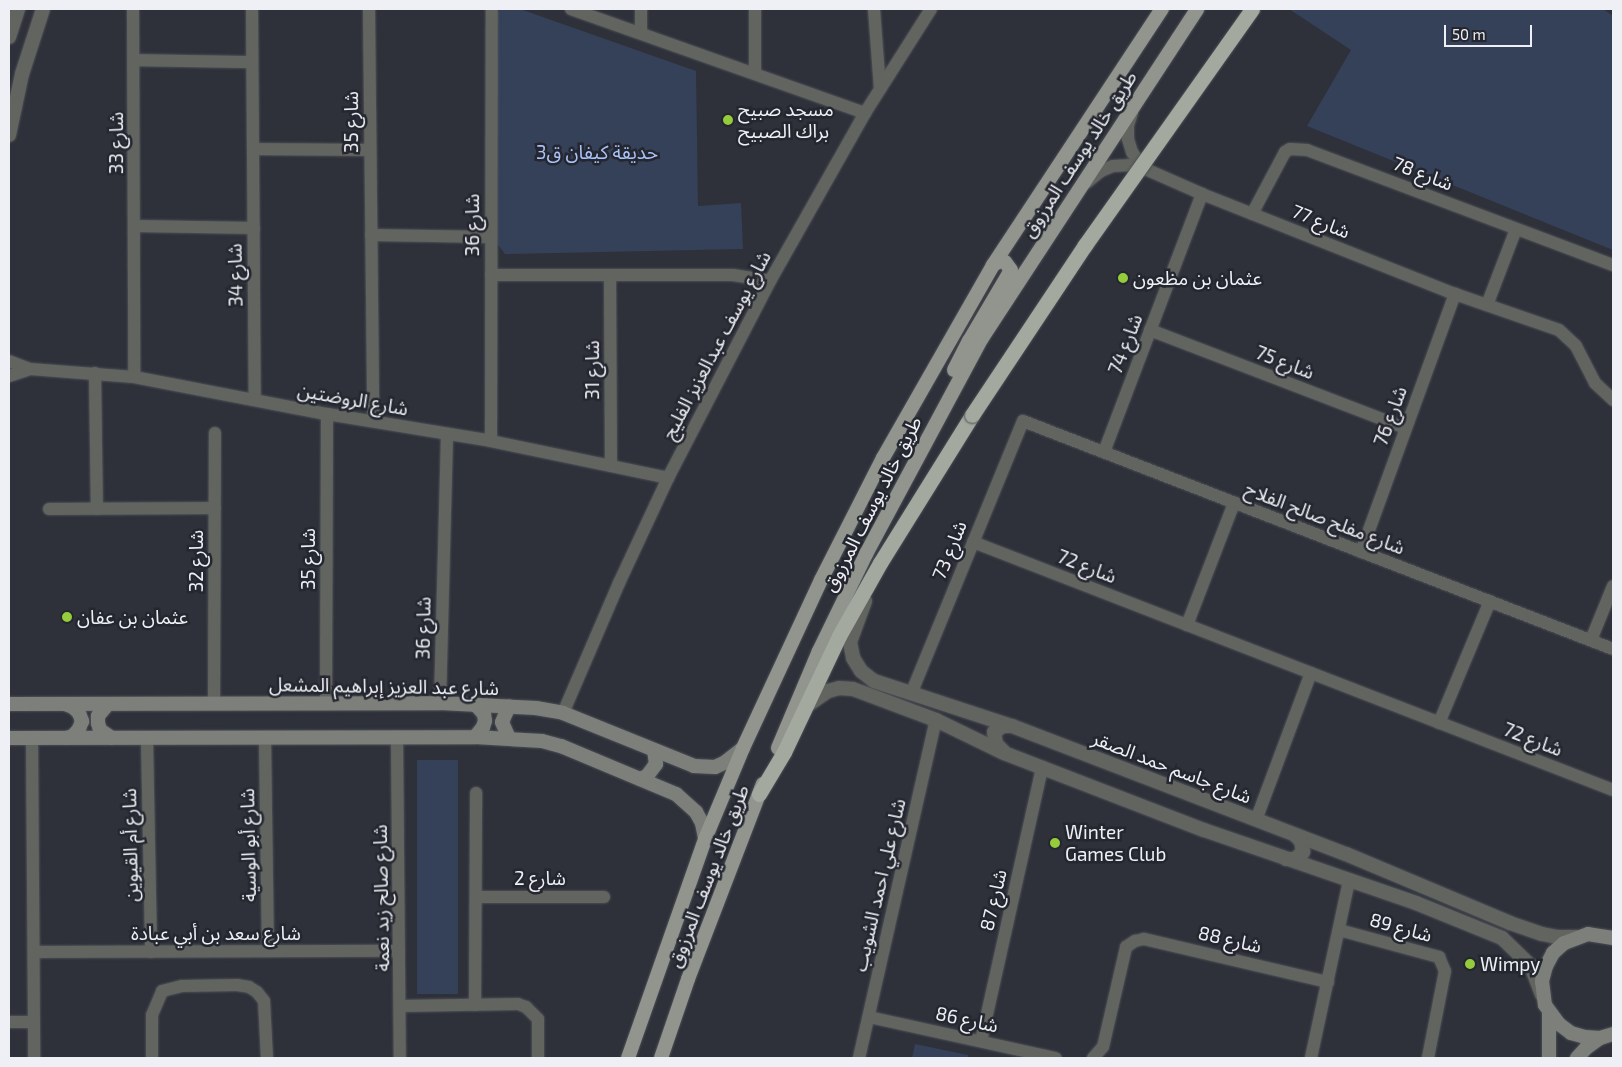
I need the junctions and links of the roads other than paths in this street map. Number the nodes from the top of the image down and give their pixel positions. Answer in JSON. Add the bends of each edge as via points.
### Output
{"nodes":[{"id":1,"x":18,"y":9,"type":"edge"},
{"id":2,"x":43,"y":9,"type":"edge"},
{"id":3,"x":133,"y":9,"type":"edge"},
{"id":4,"x":252,"y":9,"type":"edge"},
{"id":5,"x":369,"y":9,"type":"edge"},
{"id":6,"x":492,"y":9,"type":"edge"},
{"id":7,"x":571,"y":9,"type":"edge"},
{"id":8,"x":641,"y":9,"type":"edge"},
{"id":9,"x":755,"y":9,"type":"edge"},
{"id":10,"x":874,"y":9,"type":"edge"},
{"id":11,"x":931,"y":9,"type":"edge"},
{"id":12,"x":1162,"y":9,"type":"edge"},
{"id":13,"x":1197,"y":9,"type":"edge"},
{"id":14,"x":1252,"y":9,"type":"edge"},
{"id":15,"x":641,"y":33,"type":"junction"},
{"id":16,"x":9,"y":37,"type":"edge"},
{"id":17,"x":135,"y":60,"type":"junction"},
{"id":18,"x":252,"y":62,"type":"junction"},
{"id":19,"x":755,"y":74,"type":"junction"},
{"id":20,"x":880,"y":89,"type":"junction"},
{"id":21,"x":1136,"y":100,"type":"junction"},
{"id":22,"x":865,"y":114,"type":"junction"},
{"id":23,"x":9,"y":135,"type":"edge"},
{"id":24,"x":253,"y":149,"type":"junction"},
{"id":25,"x":370,"y":150,"type":"junction"},
{"id":26,"x":1143,"y":168,"type":"junction"},
{"id":27,"x":1075,"y":193,"type":"junction"},
{"id":28,"x":1202,"y":194,"type":"junction"},
{"id":29,"x":1252,"y":214,"type":"junction"},
{"id":30,"x":134,"y":226,"type":"junction"},
{"id":31,"x":254,"y":228,"type":"junction"},
{"id":32,"x":1516,"y":229,"type":"junction"},
{"id":33,"x":371,"y":235,"type":"junction"},
{"id":34,"x":491,"y":237,"type":"junction"},
{"id":35,"x":993,"y":265,"type":"junction"},
{"id":36,"x":1613,"y":265,"type":"edge"},
{"id":37,"x":491,"y":275,"type":"junction"},
{"id":38,"x":610,"y":275,"type":"junction"},
{"id":39,"x":770,"y":281,"type":"junction"},
{"id":40,"x":1455,"y":294,"type":"junction"},
{"id":41,"x":1487,"y":305,"type":"junction"},
{"id":42,"x":1150,"y":330,"type":"junction"},
{"id":43,"x":9,"y":361,"type":"edge"},
{"id":44,"x":30,"y":369,"type":"junction"},
{"id":45,"x":95,"y":373,"type":"junction"},
{"id":46,"x":9,"y":376,"type":"edge"},
{"id":47,"x":134,"y":377,"type":"junction"},
{"id":48,"x":255,"y":400,"type":"junction"},
{"id":49,"x":1613,"y":400,"type":"edge"},
{"id":50,"x":327,"y":414,"type":"junction"},
{"id":51,"x":373,"y":420,"type":"junction"},
{"id":52,"x":1023,"y":421,"type":"joint"},
{"id":53,"x":935,"y":423,"type":"junction"},
{"id":54,"x":1405,"y":428,"type":"junction"},
{"id":55,"x":215,"y":433,"type":"dead end"},
{"id":56,"x":446,"y":435,"type":"junction"},
{"id":57,"x":490,"y":440,"type":"junction"},
{"id":58,"x":1104,"y":452,"type":"junction"},
{"id":59,"x":611,"y":466,"type":"junction"},
{"id":60,"x":668,"y":478,"type":"junction"},
{"id":61,"x":1234,"y":503,"type":"junction"},
{"id":62,"x":49,"y":508,"type":"dead end"},
{"id":63,"x":215,"y":508,"type":"junction"},
{"id":64,"x":97,"y":509,"type":"junction"},
{"id":65,"x":973,"y":542,"type":"junction"},
{"id":66,"x":1361,"y":552,"type":"junction"},
{"id":67,"x":880,"y":563,"type":"junction"},
{"id":68,"x":1613,"y":586,"type":"edge"},
{"id":69,"x":1490,"y":601,"type":"junction"},
{"id":70,"x":1187,"y":625,"type":"junction"},
{"id":71,"x":1591,"y":640,"type":"junction"},
{"id":72,"x":1613,"y":649,"type":"edge"},
{"id":73,"x":1311,"y":673,"type":"junction"},
{"id":74,"x":911,"y":694,"type":"junction"},
{"id":75,"x":326,"y":703,"type":"junction"},
{"id":76,"x":440,"y":703,"type":"junction"},
{"id":77,"x":9,"y":704,"type":"edge"},
{"id":78,"x":65,"y":704,"type":"junction"},
{"id":79,"x":108,"y":704,"type":"junction"},
{"id":80,"x":214,"y":704,"type":"junction"},
{"id":81,"x":475,"y":704,"type":"junction"},
{"id":82,"x":509,"y":706,"type":"junction"},
{"id":83,"x":804,"y":707,"type":"junction"},
{"id":84,"x":563,"y":713,"type":"junction"},
{"id":85,"x":936,"y":720,"type":"junction"},
{"id":86,"x":1440,"y":723,"type":"junction"},
{"id":87,"x":1012,"y":726,"type":"junction"},
{"id":88,"x":397,"y":737,"type":"junction"},
{"id":89,"x":475,"y":737,"type":"junction"},
{"id":90,"x":9,"y":738,"type":"edge"},
{"id":91,"x":32,"y":738,"type":"junction"},
{"id":92,"x":65,"y":738,"type":"junction"},
{"id":93,"x":112,"y":738,"type":"junction"},
{"id":94,"x":147,"y":738,"type":"junction"},
{"id":95,"x":265,"y":738,"type":"junction"},
{"id":96,"x":508,"y":738,"type":"junction"},
{"id":97,"x":743,"y":748,"type":"junction"},
{"id":98,"x":654,"y":750,"type":"junction"},
{"id":99,"x":1004,"y":752,"type":"junction"},
{"id":100,"x":1042,"y":767,"type":"junction"},
{"id":101,"x":640,"y":779,"type":"junction"},
{"id":102,"x":1613,"y":790,"type":"edge"},
{"id":103,"x":476,"y":793,"type":"dead end"},
{"id":104,"x":759,"y":794,"type":"junction"},
{"id":105,"x":1256,"y":820,"type":"junction"},
{"id":106,"x":1295,"y":834,"type":"junction"},
{"id":107,"x":704,"y":839,"type":"junction"},
{"id":108,"x":1286,"y":859,"type":"junction"},
{"id":109,"x":1349,"y":881,"type":"junction"},
{"id":110,"x":476,"y":897,"type":"junction"},
{"id":111,"x":604,"y":897,"type":"dead end"},
{"id":112,"x":1613,"y":926,"type":"edge"},
{"id":113,"x":1339,"y":930,"type":"junction"},
{"id":114,"x":1599,"y":934,"type":"junction"},
{"id":115,"x":1577,"y":937,"type":"junction"},
{"id":116,"x":1613,"y":938,"type":"edge"},
{"id":117,"x":268,"y":951,"type":"junction"},
{"id":118,"x":399,"y":951,"type":"junction"},
{"id":119,"x":34,"y":952,"type":"junction"},
{"id":120,"x":151,"y":952,"type":"junction"},
{"id":121,"x":1328,"y":982,"type":"junction"},
{"id":122,"x":1542,"y":995,"type":"junction"},
{"id":123,"x":475,"y":1005,"type":"junction"},
{"id":124,"x":401,"y":1006,"type":"junction"},
{"id":125,"x":1549,"y":1013,"type":"junction"},
{"id":126,"x":869,"y":1017,"type":"junction"},
{"id":127,"x":9,"y":1022,"type":"edge"},
{"id":128,"x":34,"y":1022,"type":"junction"},
{"id":129,"x":639,"y":1025,"type":"junction"},
{"id":130,"x":1606,"y":1036,"type":"edge"},
{"id":131,"x":980,"y":1040,"type":"junction"},
{"id":132,"x":34,"y":1058,"type":"edge"},
{"id":133,"x":152,"y":1058,"type":"edge"},
{"id":134,"x":267,"y":1058,"type":"edge"},
{"id":135,"x":400,"y":1058,"type":"edge"},
{"id":136,"x":538,"y":1058,"type":"edge"},
{"id":137,"x":628,"y":1058,"type":"edge"},
{"id":138,"x":632,"y":1058,"type":"edge"},
{"id":139,"x":661,"y":1058,"type":"edge"},
{"id":140,"x":860,"y":1058,"type":"edge"},
{"id":141,"x":1056,"y":1058,"type":"edge"},
{"id":142,"x":1093,"y":1058,"type":"edge"},
{"id":143,"x":1311,"y":1058,"type":"edge"},
{"id":144,"x":1428,"y":1058,"type":"edge"},
{"id":145,"x":1549,"y":1058,"type":"edge"},
{"id":146,"x":1577,"y":1058,"type":"edge"}],
"edges":[{"from":1,"to":16,"type":"street"},
{"from":2,"to":23,"type":"street","via":[[22,74]]},
{"from":3,"to":17,"type":"street","name":"شارع 33"},
{"from":4,"to":18,"type":"street","name":"شارع 34"},
{"from":5,"to":25,"type":"street","name":"شارع 35"},
{"from":6,"to":34,"type":"street","name":"شارع 36"},
{"from":7,"to":15,"type":"street"},
{"from":8,"to":15,"type":"street"},
{"from":9,"to":19,"type":"street"},
{"from":10,"to":20,"type":"street"},
{"from":11,"to":20,"type":"street","name":"شارع يوسف عبدالعزيز الفليج"},
{"from":12,"to":35,"type":"main road","name":"طريق خالد يوسف المرزوق"},
{"from":13,"to":21,"type":"main road","name":"طريق خالد يوسف المرزوق"},
{"from":14,"to":67,"type":"highway","bridge":true,"via":[[1085,245],[972,415]]},
{"from":15,"to":19,"type":"street"},
{"from":17,"to":18,"type":"street"},
{"from":17,"to":30,"type":"street","name":"شارع 33"},
{"from":18,"to":24,"type":"street","name":"شارع 34"},
{"from":19,"to":22,"type":"street"},
{"from":20,"to":22,"type":"street","name":"شارع يوسف عبدالعزيز الفليج"},
{"from":21,"to":26,"type":"street","via":[[1128,125],[1128,140]]},
{"from":21,"to":27,"type":"main road","name":"طريق خالد يوسف المرزوق"},
{"from":22,"to":39,"type":"street","name":"شارع يوسف عبدالعزيز الفليج"},
{"from":24,"to":25,"type":"street"},
{"from":24,"to":31,"type":"street","name":"شارع 34"},
{"from":25,"to":33,"type":"street","name":"شارع 35"},
{"from":26,"to":27,"type":"street","name":"شارع 77","via":[[1126,165],[1106,168]]},
{"from":26,"to":28,"type":"street","name":"شارع 77"},
{"from":27,"to":53,"type":"main road","name":"طريق خالد يوسف المرزوق","via":[[982,338]]},
{"from":28,"to":29,"type":"street","name":"شارع 77"},
{"from":28,"to":42,"type":"street","name":"شارع 74"},
{"from":29,"to":32,"type":"street","name":"شارع 78","via":[[1284,152],[1298,149],[1308,150]]},
{"from":29,"to":40,"type":"street","name":"شارع 77"},
{"from":30,"to":31,"type":"street"},
{"from":30,"to":47,"type":"street","name":"شارع 33"},
{"from":31,"to":48,"type":"street","name":"شارع 34"},
{"from":32,"to":36,"type":"street","name":"شارع 78"},
{"from":32,"to":41,"type":"street"},
{"from":33,"to":34,"type":"street"},
{"from":33,"to":51,"type":"street","name":"شارع 35"},
{"from":34,"to":37,"type":"street","name":"شارع 36"},
{"from":35,"to":53,"type":"main road","via":[[1005,262],[1010,270],[952,375]]},
{"from":35,"to":97,"type":"main road","name":"طريق خالد يوسف المرزوق","via":[[883,458],[817,588]]},
{"from":37,"to":38,"type":"street"},
{"from":37,"to":57,"type":"street","name":"شارع 36"},
{"from":38,"to":39,"type":"street","via":[[733,275]]},
{"from":38,"to":59,"type":"street","name":"شارع 31"},
{"from":39,"to":60,"type":"street","name":"شارع يوسف عبدالعزيز الفليج"},
{"from":40,"to":41,"type":"street","name":"شارع 77"},
{"from":40,"to":54,"type":"street","name":"شارع 76"},
{"from":41,"to":49,"type":"street","name":"شارع 77","via":[[1559,330],[1571,338],[1595,382]]},
{"from":42,"to":54,"type":"street","name":"شارع 75"},
{"from":42,"to":58,"type":"street","name":"شارع 74"},
{"from":43,"to":44,"type":"street","name":"شارع الروضتين"},
{"from":44,"to":45,"type":"street","name":"شارع الروضتين"},
{"from":44,"to":46,"type":"street","name":"شارع الروضتين"},
{"from":45,"to":47,"type":"street","name":"شارع الروضتين"},
{"from":45,"to":64,"type":"street"},
{"from":47,"to":48,"type":"street","name":"شارع الروضتين"},
{"from":48,"to":50,"type":"street","name":"شارع الروضتين"},
{"from":50,"to":51,"type":"street","name":"شارع الروضتين"},
{"from":50,"to":75,"type":"street","name":"شارع 35"},
{"from":51,"to":56,"type":"street","name":"شارع الروضتين"},
{"from":52,"to":58,"type":"street","name":"شارع مفلح صالح الفلاح"},
{"from":52,"to":65,"type":"street","name":"شارع 73"},
{"from":53,"to":104,"type":"main road","name":"طريق خالد يوسف المرزوق","via":[[819,652]]},
{"from":54,"to":66,"type":"street","name":"شارع 76"},
{"from":55,"to":63,"type":"street","name":"شارع 32"},
{"from":56,"to":57,"type":"street","name":"شارع الروضتين"},
{"from":56,"to":76,"type":"street","name":"شارع 36"},
{"from":57,"to":59,"type":"street","name":"شارع الروضتين"},
{"from":58,"to":61,"type":"street","name":"شارع مفلح صالح الفلاح"},
{"from":59,"to":60,"type":"street","name":"شارع الروضتين"},
{"from":60,"to":84,"type":"street","name":"شارع يوسف عبدالعزيز الفليج"},
{"from":61,"to":66,"type":"street","name":"شارع مفلح صالح الفلاح"},
{"from":61,"to":70,"type":"street"},
{"from":62,"to":64,"type":"street","name":"شارع 32"},
{"from":63,"to":64,"type":"street","name":"شارع 32"},
{"from":63,"to":80,"type":"street","name":"شارع 32"},
{"from":65,"to":70,"type":"street","name":"شارع 72"},
{"from":65,"to":74,"type":"street","name":"شارع 73"},
{"from":66,"to":69,"type":"street","name":"شارع مفلح صالح الفلاح"},
{"from":67,"to":74,"type":"street","name":"شارع جاسم حمد الصقر","via":[[850,642],[853,658],[861,671],[874,681]]},
{"from":67,"to":83,"type":"highway"},
{"from":68,"to":71,"type":"street"},
{"from":69,"to":71,"type":"street","name":"شارع مفلح صالح الفلاح"},
{"from":69,"to":86,"type":"street"},
{"from":70,"to":73,"type":"street","name":"شارع 72"},
{"from":71,"to":72,"type":"street","name":"شارع مفلح صالح الفلاح"},
{"from":73,"to":86,"type":"street","name":"شارع 72"},
{"from":73,"to":105,"type":"street"},
{"from":74,"to":87,"type":"street","name":"شارع جاسم حمد الصقر"},
{"from":75,"to":76,"type":"main road","name":"شارع عبد العزيز إبراهيم المشعل"},
{"from":75,"to":80,"type":"main road","name":"شارع عبد العزيز إبراهيم المشعل"},
{"from":76,"to":81,"type":"main road","name":"شارع عبد العزيز إبراهيم المشعل"},
{"from":77,"to":78,"type":"main road","name":"شارع عبد العزيز إبراهيم المشعل"},
{"from":78,"to":79,"type":"main road","name":"شارع عبد العزيز إبراهيم المشعل"},
{"from":78,"to":92,"type":"main road","via":[[79,713],[82,721],[73,736]]},
{"from":79,"to":80,"type":"main road","name":"شارع عبد العزيز إبراهيم المشعل"},
{"from":79,"to":93,"type":"main road","via":[[98,716],[98,723],[100,730]]},
{"from":81,"to":82,"type":"main road","name":"شارع عبد العزيز إبراهيم المشعل"},
{"from":81,"to":89,"type":"main road","via":[[485,721]]},
{"from":82,"to":84,"type":"main road","name":"شارع عبد العزيز إبراهيم المشعل"},
{"from":82,"to":96,"type":"main road","via":[[502,722]]},
{"from":83,"to":85,"type":"street","via":[[828,691],[853,689]]},
{"from":83,"to":104,"type":"highway","via":[[784,752]]},
{"from":84,"to":98,"type":"main road","name":"شارع عبد العزيز إبراهيم المشعل"},
{"from":85,"to":99,"type":"street"},
{"from":85,"to":126,"type":"street","name":"شارع علي احمد الشويب"},
{"from":86,"to":102,"type":"street","name":"شارع 72"},
{"from":87,"to":99,"type":"street","via":[[1004,726],[994,732],[996,744]]},
{"from":87,"to":105,"type":"street","name":"شارع جاسم حمد الصقر"},
{"from":88,"to":89,"type":"main road"},
{"from":88,"to":95,"type":"main road"},
{"from":88,"to":118,"type":"street","name":"شارع صالح زيد نعمة"},
{"from":89,"to":96,"type":"main road"},
{"from":90,"to":91,"type":"main road"},
{"from":91,"to":92,"type":"main road"},
{"from":91,"to":119,"type":"street"},
{"from":92,"to":93,"type":"main road"},
{"from":93,"to":94,"type":"main road"},
{"from":94,"to":95,"type":"main road"},
{"from":94,"to":120,"type":"street","name":"شارع أم القيوين"},
{"from":95,"to":117,"type":"street","name":"شارع أبو الوسية"},
{"from":96,"to":101,"type":"main road","via":[[561,746]]},
{"from":97,"to":98,"type":"main road","name":"شارع عبد العزيز إبراهيم المشعل","via":[[724,763],[706,768]]},
{"from":97,"to":107,"type":"main road","name":"طريق خالد يوسف المرزوق"},
{"from":98,"to":101,"type":"main road","via":[[656,764],[653,772]]},
{"from":99,"to":100,"type":"street"},
{"from":100,"to":108,"type":"street"},
{"from":100,"to":131,"type":"street","name":"شارع 87"},
{"from":101,"to":107,"type":"main road","via":[[688,802],[702,823]]},
{"from":103,"to":110,"type":"street"},
{"from":104,"to":139,"type":"main road","name":"طريق خالد يوسف المرزوق"},
{"from":105,"to":106,"type":"street","name":"شارع جاسم حمد الصقر"},
{"from":106,"to":108,"type":"street","via":[[1301,841],[1303,852],[1295,859]]},
{"from":106,"to":115,"type":"street","name":"شارع جاسم حمد الصقر","via":[[1510,923],[1542,934]]},
{"from":107,"to":129,"type":"main road","name":"طريق خالد يوسف المرزوق"},
{"from":108,"to":109,"type":"street"},
{"from":109,"to":113,"type":"street"},
{"from":109,"to":122,"type":"street","via":[[1416,903],[1502,938],[1531,966]]},
{"from":110,"to":111,"type":"street","name":"شارع 2"},
{"from":110,"to":123,"type":"street"},
{"from":112,"to":114,"type":"main road"},
{"from":113,"to":121,"type":"street"},
{"from":113,"to":144,"type":"street","name":"شارع 89","via":[[1438,957],[1445,971]]},
{"from":114,"to":115,"type":"main road"},
{"from":114,"to":116,"type":"main road"},
{"from":115,"to":122,"type":"main road","via":[[1553,953],[1544,973]]},
{"from":117,"to":118,"type":"street","name":"شارع سعد بن أبي عبادة"},
{"from":117,"to":120,"type":"street","name":"شارع سعد بن أبي عبادة"},
{"from":118,"to":124,"type":"street","name":"شارع صالح زيد نعمة"},
{"from":119,"to":120,"type":"street","name":"شارع سعد بن أبي عبادة"},
{"from":119,"to":128,"type":"street"},
{"from":121,"to":142,"type":"street","name":"شارع 88","via":[[1144,939],[1130,943],[1126,947],[1103,1047]]},
{"from":121,"to":143,"type":"street"},
{"from":122,"to":125,"type":"main road"},
{"from":123,"to":124,"type":"street"},
{"from":123,"to":136,"type":"street","via":[[518,1004],[532,1011],[538,1019]]},
{"from":124,"to":135,"type":"street","name":"شارع صالح زيد نعمة"},
{"from":125,"to":130,"type":"main road","via":[[1571,1033],[1585,1037]]},
{"from":125,"to":145,"type":"main road"},
{"from":126,"to":131,"type":"street","name":"شارع 86"},
{"from":126,"to":140,"type":"street","name":"شارع علي احمد الشويب"},
{"from":127,"to":128,"type":"street"},
{"from":128,"to":132,"type":"street"},
{"from":129,"to":137,"type":"main road","name":"طريق خالد يوسف المرزوق"},
{"from":129,"to":138,"type":"main road"},
{"from":130,"to":146,"type":"main road","via":[[1586,1048]]},
{"from":131,"to":141,"type":"street","name":"شارع 86"},
{"from":133,"to":134,"type":"street","via":[[152,1015],[162,992],[172,987],[237,985],[249,987],[264,1001]]}]}
